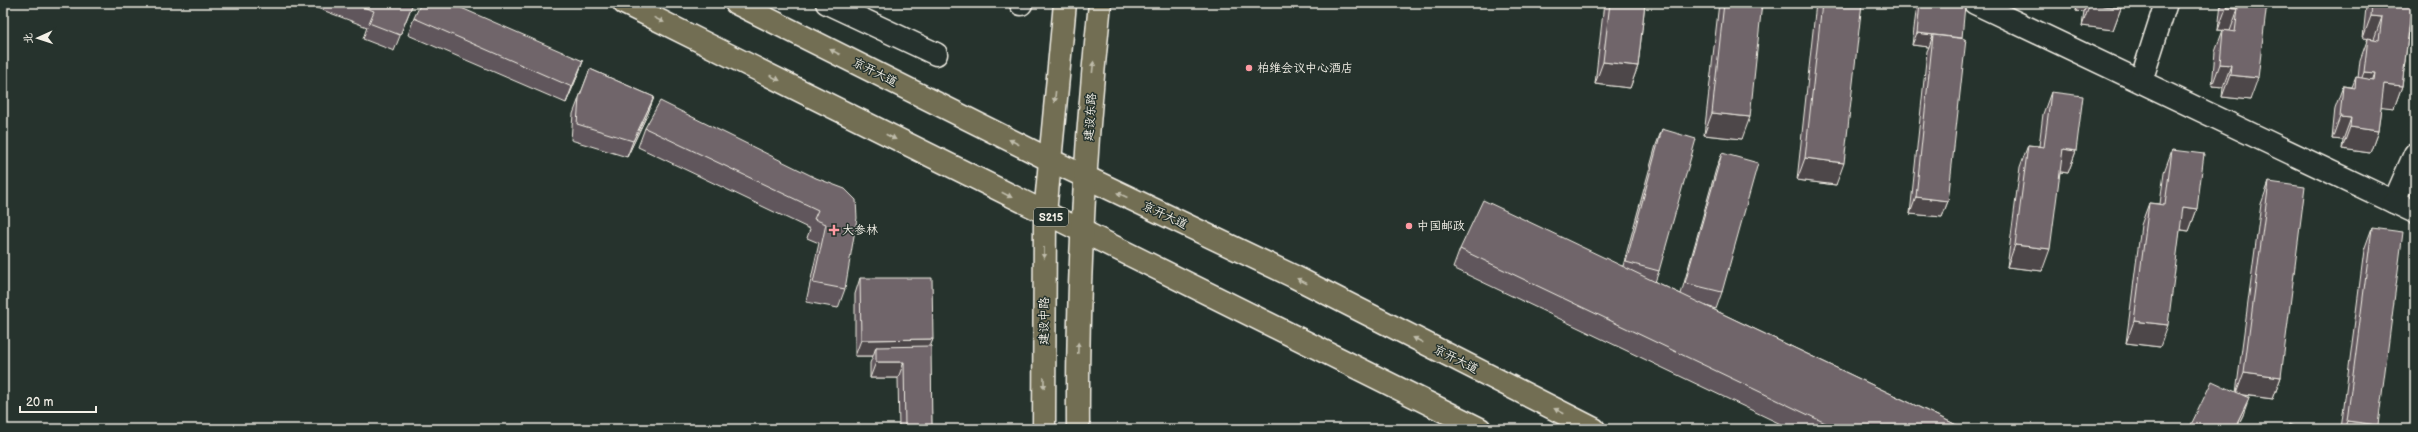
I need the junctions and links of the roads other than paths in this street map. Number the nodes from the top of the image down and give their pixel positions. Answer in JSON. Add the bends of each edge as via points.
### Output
{"nodes":[{"id":1,"x":624,"y":3,"type":"edge"},
{"id":2,"x":736,"y":3,"type":"edge"},
{"id":3,"x":827,"y":3,"type":"edge"},
{"id":4,"x":1065,"y":3,"type":"edge"},
{"id":5,"x":1100,"y":3,"type":"edge"},
{"id":6,"x":1975,"y":3,"type":"edge"},
{"id":7,"x":2166,"y":3,"type":"edge"},
{"id":8,"x":936,"y":54,"type":"dead end"},
{"id":9,"x":2141,"y":82,"type":"junction"},
{"id":10,"x":2415,"y":154,"type":"edge"},
{"id":11,"x":1048,"y":159,"type":"junction"},
{"id":12,"x":1085,"y":177,"type":"junction"},
{"id":13,"x":2394,"y":202,"type":"junction"},
{"id":14,"x":2415,"y":212,"type":"edge"},
{"id":15,"x":1044,"y":214,"type":"junction"},
{"id":16,"x":1082,"y":231,"type":"junction"},
{"id":17,"x":1044,"y":429,"type":"edge"},
{"id":18,"x":1078,"y":429,"type":"edge"},
{"id":19,"x":1480,"y":429,"type":"edge"},
{"id":20,"x":1594,"y":429,"type":"edge"}],
"edges":[{"from":1,"to":15,"type":"main road","number":"S215","one_way":true},
{"from":11,"to":2,"type":"main road","name":"京开大道","one_way":true},
{"from":3,"to":8,"type":"street"},
{"from":4,"to":11,"type":"main road","one_way":true},
{"from":12,"to":5,"type":"main road","name":"建设东路","one_way":true},
{"from":6,"to":9,"type":"street"},
{"from":7,"to":9,"type":"street"},
{"from":9,"to":13,"type":"street"},
{"from":10,"to":13,"type":"street"},
{"from":11,"to":12,"type":"main road","name":"京开大道"},
{"from":11,"to":15,"type":"main road"},
{"from":12,"to":16,"type":"main road","name":"建设东路"},
{"from":20,"to":12,"type":"main road","name":"京开大道","one_way":true,"via":[[1293,276]]},
{"from":13,"to":14,"type":"street"},
{"from":15,"to":16,"type":"main road","number":"S215"},
{"from":15,"to":17,"type":"main road","name":"建设中路","one_way":true},
{"from":18,"to":16,"type":"main road","one_way":true},
{"from":16,"to":19,"type":"main road","number":"S215"}]}
